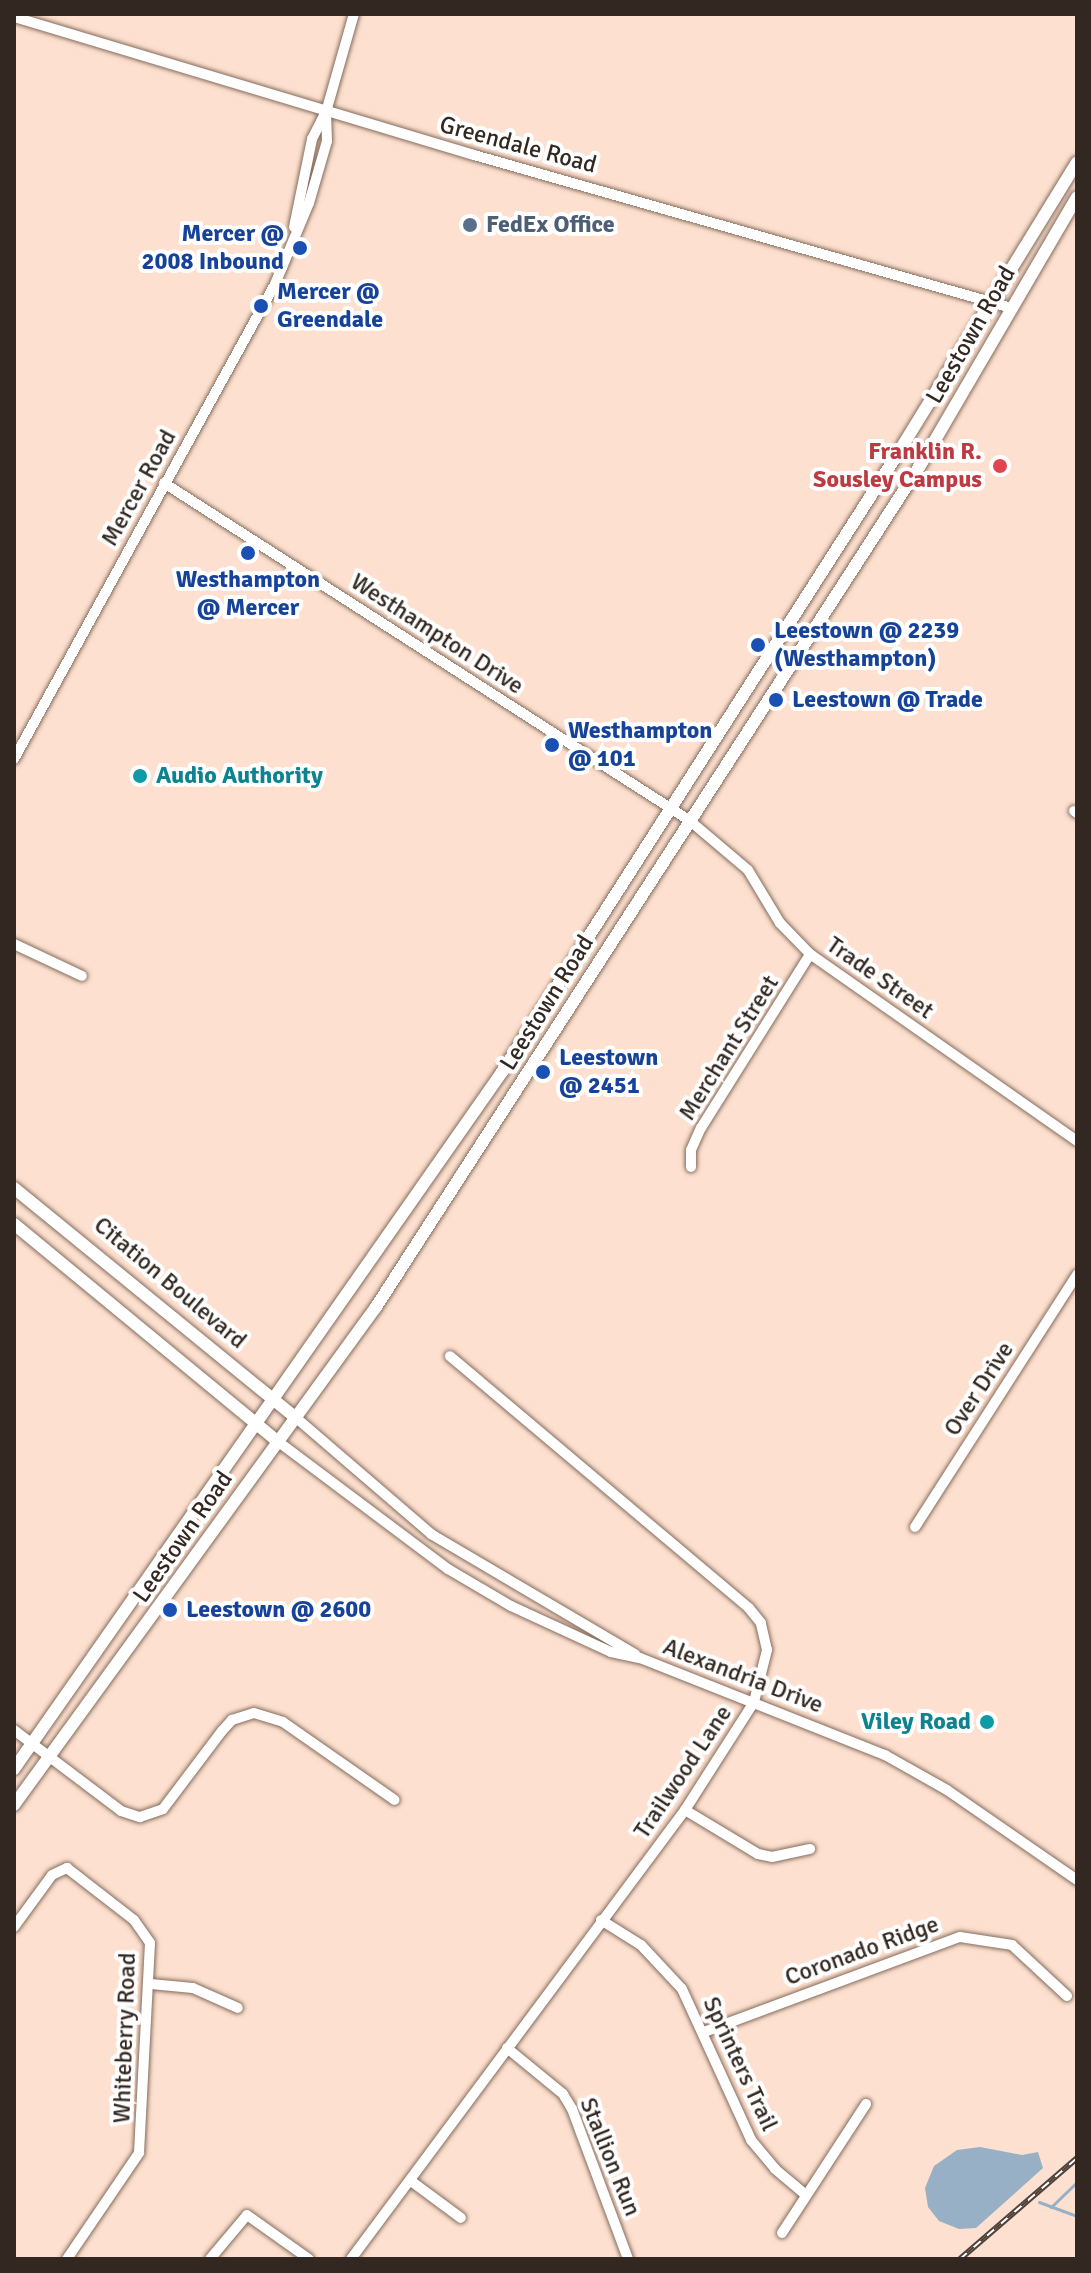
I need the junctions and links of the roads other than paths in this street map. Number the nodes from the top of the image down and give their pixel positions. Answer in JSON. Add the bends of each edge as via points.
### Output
{"nodes":[{"id":1,"x":354,"y":14,"type":"edge"},
{"id":2,"x":14,"y":17,"type":"edge"},
{"id":3,"x":326,"y":112,"type":"junction"},
{"id":4,"x":1077,"y":162,"type":"edge"},
{"id":5,"x":1077,"y":197,"type":"edge"},
{"id":6,"x":989,"y":303,"type":"junction"},
{"id":7,"x":1012,"y":308,"type":"junction"},
{"id":8,"x":164,"y":483,"type":"junction"},
{"id":9,"x":14,"y":759,"type":"edge"},
{"id":10,"x":672,"y":809,"type":"junction"},
{"id":11,"x":689,"y":820,"type":"junction"},
{"id":12,"x":14,"y":944,"type":"edge"},
{"id":13,"x":810,"y":954,"type":"junction"},
{"id":14,"x":82,"y":976,"type":"dead end"},
{"id":15,"x":1077,"y":1141,"type":"edge"},
{"id":16,"x":691,"y":1167,"type":"dead end"},
{"id":17,"x":14,"y":1188,"type":"edge"},
{"id":18,"x":14,"y":1224,"type":"edge"},
{"id":19,"x":1077,"y":1275,"type":"edge"},
{"id":20,"x":450,"y":1356,"type":"dead end"},
{"id":21,"x":275,"y":1398,"type":"junction"},
{"id":22,"x":294,"y":1416,"type":"junction"},
{"id":23,"x":255,"y":1425,"type":"junction"},
{"id":24,"x":276,"y":1440,"type":"junction"},
{"id":25,"x":915,"y":1527,"type":"dead end"},
{"id":26,"x":640,"y":1658,"type":"junction"},
{"id":27,"x":754,"y":1702,"type":"junction"},
{"id":28,"x":14,"y":1730,"type":"edge"},
{"id":29,"x":32,"y":1743,"type":"junction"},
{"id":30,"x":50,"y":1756,"type":"junction"},
{"id":31,"x":14,"y":1769,"type":"edge"},
{"id":32,"x":395,"y":1800,"type":"dead end"},
{"id":33,"x":14,"y":1805,"type":"edge"},
{"id":34,"x":685,"y":1810,"type":"junction"},
{"id":35,"x":810,"y":1849,"type":"dead end"},
{"id":36,"x":1077,"y":1880,"type":"edge"},
{"id":37,"x":601,"y":1920,"type":"junction"},
{"id":38,"x":14,"y":1927,"type":"edge"},
{"id":39,"x":151,"y":1984,"type":"junction"},
{"id":40,"x":1067,"y":1996,"type":"dead end"},
{"id":41,"x":238,"y":2008,"type":"dead end"},
{"id":42,"x":704,"y":2032,"type":"junction"},
{"id":43,"x":507,"y":2048,"type":"junction"},
{"id":44,"x":866,"y":2104,"type":"dead end"},
{"id":45,"x":411,"y":2181,"type":"junction"},
{"id":46,"x":805,"y":2194,"type":"junction"},
{"id":47,"x":461,"y":2218,"type":"dead end"},
{"id":48,"x":782,"y":2233,"type":"dead end"},
{"id":49,"x":67,"y":2259,"type":"edge"},
{"id":50,"x":210,"y":2259,"type":"edge"},
{"id":51,"x":309,"y":2259,"type":"edge"},
{"id":52,"x":351,"y":2259,"type":"edge"},
{"id":53,"x":628,"y":2259,"type":"edge"}],
"edges":[{"from":1,"to":3,"type":"street","name":"Mercer Road"},
{"from":2,"to":3,"type":"street","name":"Greendale Road"},
{"from":3,"to":6,"type":"street","name":"Greendale Road"},
{"from":3,"to":8,"type":"street","name":"Mercer Road","via":[[327,141],[309,203],[258,318]]},
{"from":4,"to":6,"type":"main road","name":"Leestown Road"},
{"from":5,"to":7,"type":"main road","name":"Leestown Road"},
{"from":6,"to":7,"type":"street","name":"Greendale Road"},
{"from":6,"to":10,"type":"main road","name":"Leestown Road"},
{"from":7,"to":11,"type":"main road","name":"Leestown Road","via":[[921,464]]},
{"from":8,"to":9,"type":"street","name":"Mercer Road"},
{"from":8,"to":10,"type":"street","name":"Westhampton Drive"},
{"from":10,"to":11,"type":"street","name":"Westhampton Drive"},
{"from":10,"to":21,"type":"main road","name":"Leestown Road","via":[[430,1180]]},
{"from":11,"to":13,"type":"street","name":"Trade Street","via":[[748,870],[780,923]]},
{"from":11,"to":22,"type":"main road","name":"Leestown Road","via":[[385,1294]]},
{"from":12,"to":14,"type":"street"},
{"from":13,"to":15,"type":"street","name":"Trade Street"},
{"from":13,"to":16,"type":"street","name":"Merchant Street","via":[[701,1128],[691,1150]]},
{"from":17,"to":21,"type":"main road","name":"Citation Boulevard"},
{"from":18,"to":23,"type":"main road"},
{"from":19,"to":25,"type":"street","name":"Over Drive"},
{"from":20,"to":27,"type":"street","name":"Trailwood Lane","via":[[749,1608],[761,1623],[767,1650]]},
{"from":21,"to":22,"type":"main road","name":"Citation Boulevard"},
{"from":21,"to":23,"type":"main road","name":"Leestown Road"},
{"from":22,"to":24,"type":"main road","name":"Leestown Road"},
{"from":22,"to":26,"type":"street","name":"Alexandria Drive","via":[[431,1534]]},
{"from":23,"to":24,"type":"main road"},
{"from":23,"to":29,"type":"main road","name":"Leestown Road"},
{"from":24,"to":26,"type":"street","name":"Alexandria Drive","via":[[461,1577],[566,1634]]},
{"from":24,"to":30,"type":"main road","name":"Leestown Road","via":[[207,1546]]},
{"from":26,"to":27,"type":"street","name":"Alexandria Drive"},
{"from":27,"to":34,"type":"street","name":"Trailwood Lane"},
{"from":27,"to":36,"type":"street","name":"Alexandria Drive","via":[[903,1765]]},
{"from":28,"to":29,"type":"street"},
{"from":29,"to":30,"type":"street"},
{"from":29,"to":31,"type":"main road","name":"Leestown Road"},
{"from":30,"to":32,"type":"street","via":[[121,1811],[148,1817],[168,1804],[232,1720],[268,1714]]},
{"from":30,"to":33,"type":"main road","name":"Leestown Road"},
{"from":34,"to":35,"type":"street","via":[[758,1854],[772,1857]]},
{"from":34,"to":37,"type":"street","name":"Trailwood Lane"},
{"from":37,"to":42,"type":"street","name":"Sprinters Trail","via":[[664,1967]]},
{"from":37,"to":43,"type":"street","name":"Trailwood Lane"},
{"from":38,"to":39,"type":"street","name":"Whiteberry Road","via":[[52,1875],[67,1868],[146,1934]]},
{"from":39,"to":41,"type":"street","via":[[193,1988]]},
{"from":39,"to":49,"type":"street","name":"Whiteberry Road","via":[[139,2153]]},
{"from":40,"to":42,"type":"street","name":"Coronado Ridge","via":[[1012,1945],[960,1937]]},
{"from":42,"to":46,"type":"street","name":"Sprinters Trail","via":[[751,2140]]},
{"from":43,"to":45,"type":"street","name":"Trailwood Lane"},
{"from":43,"to":53,"type":"street","name":"Stallion Run","via":[[563,2094],[572,2109]]},
{"from":44,"to":46,"type":"street"},
{"from":45,"to":47,"type":"street"},
{"from":45,"to":52,"type":"street","name":"Trailwood Lane"},
{"from":46,"to":48,"type":"street"},
{"from":50,"to":51,"type":"street","via":[[247,2215]]}]}
